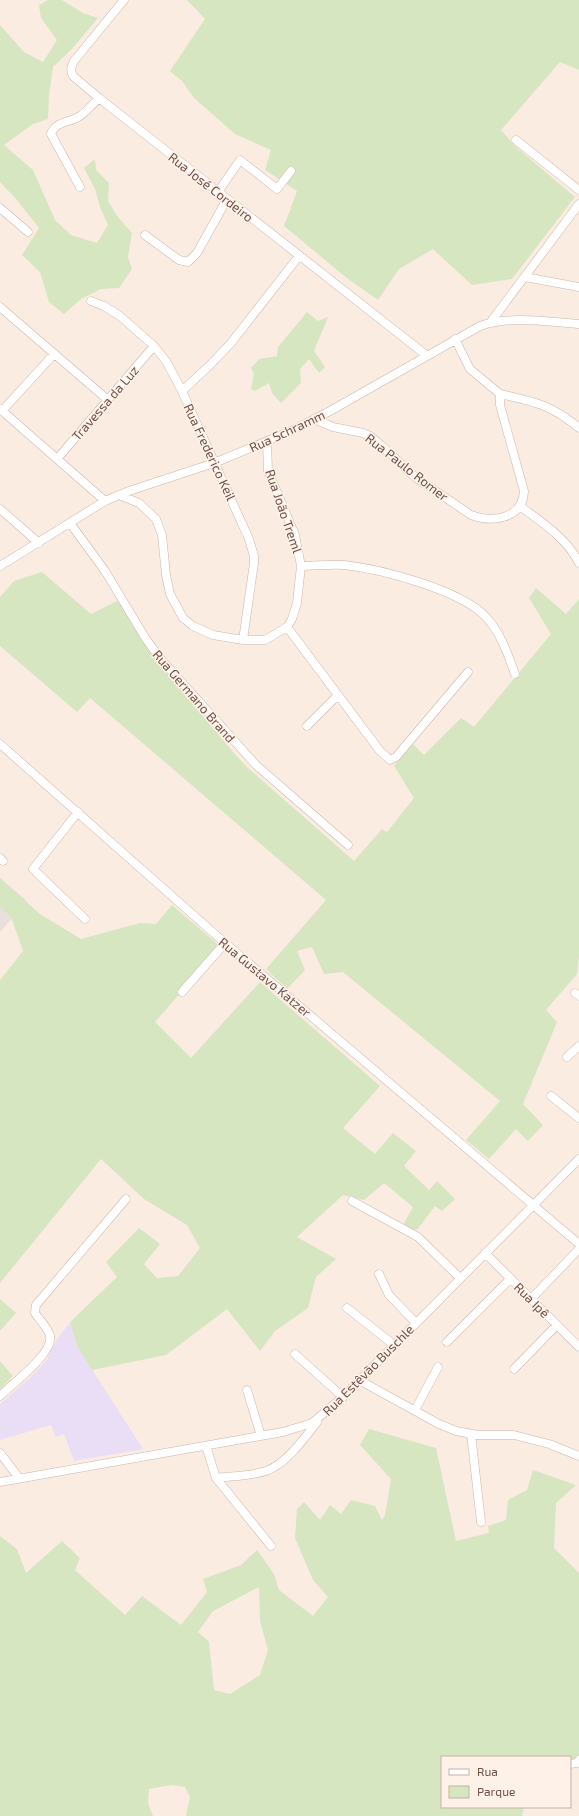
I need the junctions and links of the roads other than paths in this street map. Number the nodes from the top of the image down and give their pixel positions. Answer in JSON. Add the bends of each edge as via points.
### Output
{"nodes":[{"id":1,"x":124,"y":0,"type":"edge"},
{"id":2,"x":98,"y":98,"type":"junction"},
{"id":3,"x":516,"y":140,"type":"dead end"},
{"id":4,"x":291,"y":171,"type":"dead end"},
{"id":5,"x":80,"y":187,"type":"dead end"},
{"id":6,"x":579,"y":190,"type":"edge"},
{"id":7,"x":218,"y":192,"type":"junction"},
{"id":8,"x":227,"y":200,"type":"junction"},
{"id":9,"x":579,"y":204,"type":"edge"},
{"id":10,"x":0,"y":208,"type":"edge"},
{"id":11,"x":28,"y":232,"type":"dead end"},
{"id":12,"x":145,"y":235,"type":"dead end"},
{"id":13,"x":299,"y":256,"type":"junction"},
{"id":14,"x":525,"y":277,"type":"junction"},
{"id":15,"x":579,"y":287,"type":"edge"},
{"id":16,"x":91,"y":301,"type":"dead end"},
{"id":17,"x":0,"y":307,"type":"edge"},
{"id":18,"x":490,"y":323,"type":"junction"},
{"id":19,"x":579,"y":324,"type":"edge"},
{"id":20,"x":455,"y":339,"type":"junction"},
{"id":21,"x":154,"y":346,"type":"junction"},
{"id":22,"x":54,"y":354,"type":"junction"},
{"id":23,"x":426,"y":355,"type":"junction"},
{"id":24,"x":182,"y":391,"type":"junction"},
{"id":25,"x":500,"y":394,"type":"junction"},
{"id":26,"x":108,"y":400,"type":"junction"},
{"id":27,"x":1,"y":410,"type":"edge"},
{"id":28,"x":314,"y":419,"type":"junction"},
{"id":29,"x":579,"y":428,"type":"edge"},
{"id":30,"x":267,"y":442,"type":"junction"},
{"id":31,"x":57,"y":459,"type":"junction"},
{"id":32,"x":214,"y":463,"type":"junction"},
{"id":33,"x":119,"y":495,"type":"junction"},
{"id":34,"x":105,"y":501,"type":"junction"},
{"id":35,"x":520,"y":506,"type":"junction"},
{"id":36,"x":0,"y":509,"type":"edge"},
{"id":37,"x":70,"y":523,"type":"junction"},
{"id":38,"x":38,"y":543,"type":"junction"},
{"id":39,"x":579,"y":563,"type":"edge"},
{"id":40,"x":0,"y":566,"type":"edge"},
{"id":41,"x":301,"y":566,"type":"junction"},
{"id":42,"x":287,"y":627,"type":"junction"},
{"id":43,"x":242,"y":640,"type":"junction"},
{"id":44,"x":468,"y":672,"type":"dead end"},
{"id":45,"x":515,"y":674,"type":"dead end"},
{"id":46,"x":337,"y":696,"type":"junction"},
{"id":47,"x":307,"y":726,"type":"dead end"},
{"id":48,"x":0,"y":744,"type":"edge"},
{"id":49,"x":78,"y":812,"type":"junction"},
{"id":50,"x":348,"y":845,"type":"dead end"},
{"id":51,"x":85,"y":919,"type":"dead end"},
{"id":52,"x":225,"y":943,"type":"junction"},
{"id":53,"x":182,"y":992,"type":"dead end"},
{"id":54,"x":579,"y":1046,"type":"edge"},
{"id":55,"x":567,"y":1057,"type":"dead end"},
{"id":56,"x":551,"y":1096,"type":"dead end"},
{"id":57,"x":579,"y":1118,"type":"edge"},
{"id":58,"x":579,"y":1159,"type":"edge"},
{"id":59,"x":126,"y":1199,"type":"dead end"},
{"id":60,"x":352,"y":1200,"type":"dead end"},
{"id":61,"x":534,"y":1204,"type":"junction"},
{"id":62,"x":579,"y":1244,"type":"edge"},
{"id":63,"x":579,"y":1249,"type":"edge"},
{"id":64,"x":485,"y":1253,"type":"junction"},
{"id":65,"x":379,"y":1274,"type":"dead end"},
{"id":66,"x":460,"y":1278,"type":"junction"},
{"id":67,"x":510,"y":1279,"type":"junction"},
{"id":68,"x":530,"y":1299,"type":"junction"},
{"id":69,"x":347,"y":1308,"type":"dead end"},
{"id":70,"x":416,"y":1323,"type":"junction"},
{"id":71,"x":557,"y":1325,"type":"junction"},
{"id":72,"x":447,"y":1342,"type":"dead end"},
{"id":73,"x":394,"y":1345,"type":"junction"},
{"id":74,"x":579,"y":1347,"type":"edge"},
{"id":75,"x":295,"y":1354,"type":"dead end"},
{"id":76,"x":438,"y":1367,"type":"dead end"},
{"id":77,"x":514,"y":1370,"type":"dead end"},
{"id":78,"x":359,"y":1380,"type":"junction"},
{"id":79,"x":247,"y":1390,"type":"dead end"},
{"id":80,"x":0,"y":1396,"type":"edge"},
{"id":81,"x":343,"y":1397,"type":"junction"},
{"id":82,"x":415,"y":1410,"type":"junction"},
{"id":83,"x":321,"y":1417,"type":"junction"},
{"id":84,"x":471,"y":1434,"type":"junction"},
{"id":85,"x":262,"y":1436,"type":"junction"},
{"id":86,"x":206,"y":1446,"type":"junction"},
{"id":87,"x":0,"y":1453,"type":"edge"},
{"id":88,"x":579,"y":1456,"type":"edge"},
{"id":89,"x":19,"y":1478,"type":"junction"},
{"id":90,"x":216,"y":1478,"type":"junction"},
{"id":91,"x":0,"y":1482,"type":"edge"},
{"id":92,"x":481,"y":1522,"type":"dead end"},
{"id":93,"x":271,"y":1546,"type":"dead end"}],
"edges":[{"from":1,"to":2,"type":"street","name":"Rua José Cordeiro","via":[[71,66],[73,76]]},
{"from":2,"to":5,"type":"street","via":[[81,116],[57,126],[51,134]]},
{"from":2,"to":7,"type":"street","name":"Rua José Cordeiro"},
{"from":3,"to":6,"type":"street"},
{"from":4,"to":7,"type":"street","via":[[277,189],[240,160]]},
{"from":7,"to":8,"type":"street","name":"Rua José Cordeiro"},
{"from":8,"to":12,"type":"street","via":[[197,253],[188,262],[179,260]]},
{"from":8,"to":13,"type":"street","name":"Rua José Cordeiro"},
{"from":9,"to":14,"type":"street"},
{"from":10,"to":11,"type":"street"},
{"from":13,"to":23,"type":"street","name":"Rua José Cordeiro"},
{"from":13,"to":24,"type":"street","via":[[228,347]]},
{"from":14,"to":15,"type":"street"},
{"from":14,"to":18,"type":"street"},
{"from":16,"to":21,"type":"street","name":"Rua Frederico Keil","via":[[120,316]]},
{"from":17,"to":22,"type":"street"},
{"from":18,"to":19,"type":"street","name":"Rua Schramm","via":[[520,321]]},
{"from":18,"to":20,"type":"street","name":"Rua Schramm"},
{"from":20,"to":23,"type":"street","name":"Rua Schramm"},
{"from":20,"to":25,"type":"street","via":[[470,369]]},
{"from":21,"to":24,"type":"street","name":"Rua Frederico Keil","via":[[166,361]]},
{"from":21,"to":26,"type":"street","name":"Travessa da Luz"},
{"from":22,"to":26,"type":"street"},
{"from":22,"to":27,"type":"street"},
{"from":23,"to":28,"type":"street","name":"Rua Schramm"},
{"from":24,"to":32,"type":"street","name":"Rua Frederico Keil"},
{"from":25,"to":29,"type":"street","via":[[546,405]]},
{"from":25,"to":35,"type":"street","via":[[502,412],[523,486],[524,496]]},
{"from":26,"to":31,"type":"street","name":"Travessa da Luz"},
{"from":27,"to":31,"type":"street"},
{"from":28,"to":30,"type":"street","name":"Rua Schramm"},
{"from":28,"to":35,"type":"street","name":"Rua Paulo Romer","via":[[333,427],[370,436],[415,477],[475,516],[487,520],[500,518]]},
{"from":30,"to":32,"type":"street","name":"Rua Schramm"},
{"from":30,"to":41,"type":"street","name":"Rua João Treml","via":[[268,471],[295,535]]},
{"from":31,"to":34,"type":"street"},
{"from":32,"to":33,"type":"street","name":"Rua Schramm"},
{"from":32,"to":43,"type":"street","name":"Rua Frederico Keil","via":[[249,539],[254,556]]},
{"from":33,"to":34,"type":"street","name":"Rua Schramm"},
{"from":33,"to":43,"type":"street","via":[[139,504],[156,519],[162,535],[170,594],[183,618],[205,632]]},
{"from":34,"to":37,"type":"street","name":"Rua Schramm"},
{"from":35,"to":39,"type":"street","via":[[562,540]]},
{"from":36,"to":38,"type":"street"},
{"from":37,"to":38,"type":"street","name":"Rua Schramm"},
{"from":37,"to":50,"type":"street","name":"Rua Germano Brand","via":[[105,571],[146,639],[164,663],[256,765]]},
{"from":38,"to":40,"type":"street","name":"Rua Schramm"},
{"from":41,"to":42,"type":"street","name":"Rua João Treml","via":[[297,603]]},
{"from":41,"to":45,"type":"street","via":[[344,565],[367,569],[422,584],[460,600],[479,611],[493,625]]},
{"from":42,"to":43,"type":"street","via":[[265,640]]},
{"from":42,"to":46,"type":"street"},
{"from":44,"to":46,"type":"street","via":[[393,759],[387,758],[380,751]]},
{"from":46,"to":47,"type":"street"},
{"from":48,"to":49,"type":"street","name":"Rua Gustavo Katzer"},
{"from":49,"to":51,"type":"street","via":[[33,869]]},
{"from":49,"to":52,"type":"street","name":"Rua Gustavo Katzer"},
{"from":52,"to":53,"type":"street"},
{"from":52,"to":61,"type":"street","name":"Rua Gustavo Katzer"},
{"from":54,"to":55,"type":"street"},
{"from":56,"to":57,"type":"street"},
{"from":58,"to":61,"type":"street","name":"Rua Estêvão Buschle"},
{"from":59,"to":80,"type":"street","via":[[36,1305],[35,1313],[49,1332],[51,1342],[44,1355]]},
{"from":60,"to":66,"type":"street","via":[[418,1237]]},
{"from":61,"to":62,"type":"street","name":"Rua Gustavo Katzer"},
{"from":61,"to":64,"type":"street","name":"Rua Estêvão Buschle"},
{"from":63,"to":68,"type":"street"},
{"from":64,"to":66,"type":"street","name":"Rua Estêvão Buschle"},
{"from":64,"to":67,"type":"street","name":"Rua Ipê"},
{"from":65,"to":70,"type":"street","via":[[389,1295]]},
{"from":66,"to":70,"type":"street","name":"Rua Estêvão Buschle"},
{"from":67,"to":68,"type":"street","name":"Rua Ipê"},
{"from":67,"to":72,"type":"street"},
{"from":68,"to":71,"type":"street","name":"Rua Ipê"},
{"from":69,"to":73,"type":"street"},
{"from":70,"to":73,"type":"street","name":"Rua Estêvão Buschle"},
{"from":71,"to":74,"type":"street","name":"Rua Ipê"},
{"from":71,"to":77,"type":"street"},
{"from":73,"to":78,"type":"street","name":"Rua Estêvão Buschle"},
{"from":75,"to":81,"type":"street"},
{"from":76,"to":82,"type":"street"},
{"from":78,"to":81,"type":"street","name":"Rua Estêvão Buschle"},
{"from":78,"to":82,"type":"street"},
{"from":79,"to":85,"type":"street"},
{"from":81,"to":83,"type":"street","name":"Rua Estêvão Buschle"},
{"from":82,"to":84,"type":"street","via":[[444,1427]]},
{"from":83,"to":85,"type":"street","name":"Rua Estêvão Buschle","via":[[301,1427]]},
{"from":83,"to":90,"type":"street","via":[[294,1449],[271,1468],[258,1473]]},
{"from":84,"to":88,"type":"street","via":[[514,1434]]},
{"from":84,"to":92,"type":"street"},
{"from":85,"to":86,"type":"street","name":"Rua Estêvão Buschle"},
{"from":86,"to":89,"type":"street","name":"Rua Estêvão Buschle"},
{"from":86,"to":90,"type":"street"},
{"from":87,"to":89,"type":"street"},
{"from":89,"to":91,"type":"street","name":"Rua Estêvão Buschle"},
{"from":90,"to":93,"type":"street"}]}
